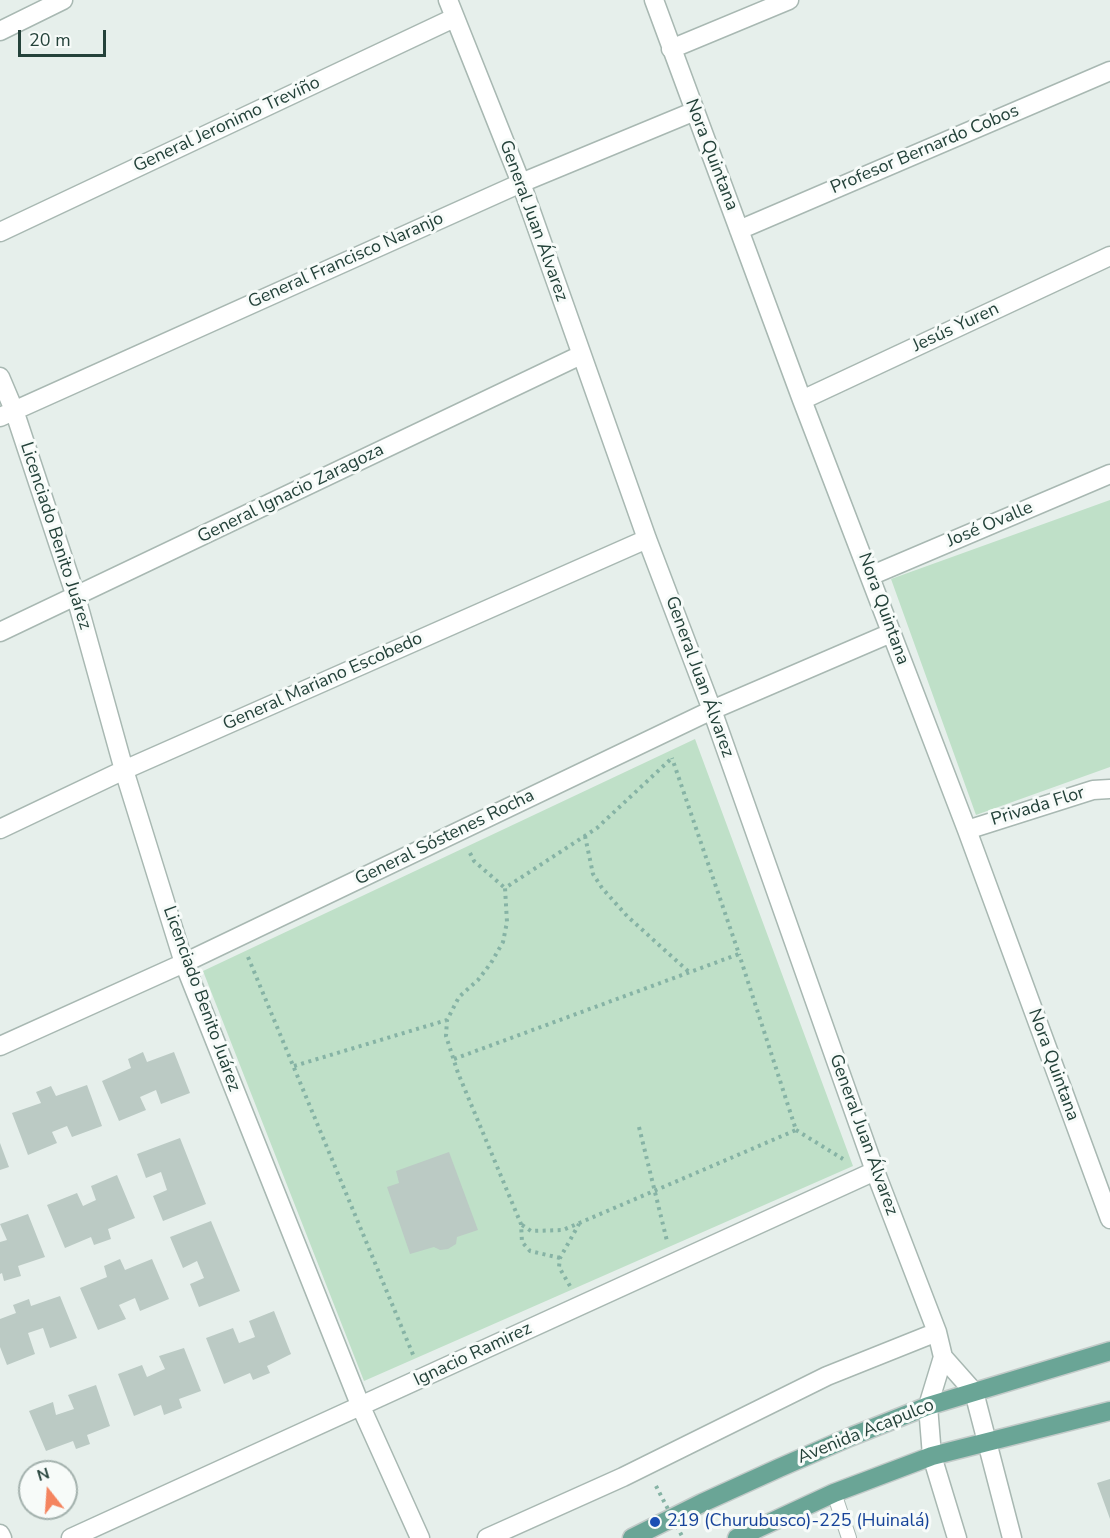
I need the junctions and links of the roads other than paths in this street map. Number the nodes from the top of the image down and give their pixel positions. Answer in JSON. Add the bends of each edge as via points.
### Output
{"nodes":[{"id":1,"x":63,"y":0,"type":"edge"},
{"id":2,"x":448,"y":0,"type":"edge"},
{"id":3,"x":654,"y":0,"type":"edge"},
{"id":4,"x":789,"y":0,"type":"edge"},
{"id":5,"x":454,"y":18,"type":"junction"},
{"id":6,"x":0,"y":31,"type":"edge"},
{"id":7,"x":671,"y":49,"type":"junction"},
{"id":8,"x":1110,"y":71,"type":"edge"},
{"id":9,"x":695,"y":111,"type":"junction"},
{"id":10,"x":521,"y":183,"type":"junction"},
{"id":11,"x":739,"y":230,"type":"junction"},
{"id":12,"x":0,"y":232,"type":"edge"},
{"id":13,"x":1110,"y":256,"type":"edge"},
{"id":14,"x":581,"y":355,"type":"junction"},
{"id":15,"x":0,"y":377,"type":"edge"},
{"id":16,"x":802,"y":400,"type":"junction"},
{"id":17,"x":7,"y":413,"type":"edge"},
{"id":18,"x":1110,"y":474,"type":"edge"},
{"id":19,"x":647,"y":539,"type":"junction"},
{"id":20,"x":870,"y":576,"type":"junction"},
{"id":21,"x":76,"y":597,"type":"junction"},
{"id":22,"x":0,"y":632,"type":"edge"},
{"id":23,"x":891,"y":633,"type":"junction"},
{"id":24,"x":712,"y":710,"type":"junction"},
{"id":25,"x":124,"y":770,"type":"junction"},
{"id":26,"x":1110,"y":789,"type":"edge"},
{"id":27,"x":0,"y":829,"type":"edge"},
{"id":28,"x":967,"y":830,"type":"junction"},
{"id":29,"x":184,"y":963,"type":"junction"},
{"id":30,"x":0,"y":1046,"type":"edge"},
{"id":31,"x":875,"y":1171,"type":"junction"},
{"id":32,"x":1110,"y":1220,"type":"edge"},
{"id":33,"x":937,"y":1332,"type":"junction"},
{"id":34,"x":1110,"y":1351,"type":"edge"},
{"id":35,"x":944,"y":1357,"type":"junction"},
{"id":36,"x":974,"y":1392,"type":"junction"},
{"id":37,"x":928,"y":1406,"type":"junction"},
{"id":38,"x":361,"y":1407,"type":"junction"},
{"id":39,"x":1110,"y":1411,"type":"edge"},
{"id":40,"x":988,"y":1443,"type":"junction"},
{"id":41,"x":932,"y":1456,"type":"junction"},
{"id":42,"x":834,"y":1492,"type":"junction"},
{"id":43,"x":70,"y":1538,"type":"edge"},
{"id":44,"x":420,"y":1538,"type":"edge"},
{"id":45,"x":487,"y":1538,"type":"edge"},
{"id":46,"x":632,"y":1538,"type":"edge"},
{"id":47,"x":736,"y":1538,"type":"edge"},
{"id":48,"x":849,"y":1538,"type":"edge"},
{"id":49,"x":957,"y":1538,"type":"edge"},
{"id":50,"x":1012,"y":1538,"type":"edge"}],
"edges":[{"from":1,"to":6,"type":"street"},
{"from":2,"to":5,"type":"street","name":"General Juan Álvarez"},
{"from":3,"to":7,"type":"street","name":"Nora Quintana"},
{"from":4,"to":7,"type":"street"},
{"from":5,"to":10,"type":"street","name":"General Juan Álvarez"},
{"from":5,"to":12,"type":"street","name":"General Jeronimo Treviño"},
{"from":7,"to":9,"type":"street","name":"Nora Quintana"},
{"from":8,"to":11,"type":"street","name":"Profesor Bernardo Cobos"},
{"from":9,"to":10,"type":"street","name":"General Francisco Naranjo"},
{"from":9,"to":11,"type":"street","name":"Nora Quintana"},
{"from":10,"to":14,"type":"street","name":"General Juan Álvarez"},
{"from":10,"to":17,"type":"street","name":"General Francisco Naranjo"},
{"from":11,"to":16,"type":"street","name":"Nora Quintana"},
{"from":13,"to":16,"type":"street","name":"Jesús Yuren"},
{"from":14,"to":19,"type":"street","name":"General Juan Álvarez"},
{"from":14,"to":21,"type":"street","name":"General Ignacio Zaragoza"},
{"from":15,"to":17,"type":"street","name":"Licenciado Benito Juárez"},
{"from":16,"to":20,"type":"street","name":"Nora Quintana"},
{"from":17,"to":21,"type":"street","name":"Licenciado Benito Juárez"},
{"from":18,"to":20,"type":"street","name":"José Ovalle"},
{"from":19,"to":24,"type":"street","name":"General Juan Álvarez"},
{"from":19,"to":25,"type":"street","name":"General Mariano Escobedo"},
{"from":20,"to":23,"type":"street","name":"Nora Quintana"},
{"from":21,"to":22,"type":"street","name":"General Ignacio Zaragoza"},
{"from":21,"to":25,"type":"street","name":"Licenciado Benito Juárez"},
{"from":23,"to":24,"type":"street","name":"General Sóstenes Rocha"},
{"from":23,"to":28,"type":"street","name":"Nora Quintana"},
{"from":24,"to":29,"type":"street","name":"General Sóstenes Rocha"},
{"from":24,"to":31,"type":"street","name":"General Juan Álvarez"},
{"from":25,"to":27,"type":"street","name":"General Mariano Escobedo"},
{"from":25,"to":29,"type":"street","name":"Licenciado Benito Juárez"},
{"from":26,"to":28,"type":"street","name":"Privada Flor","via":[[1094,790]]},
{"from":28,"to":32,"type":"street","name":"Nora Quintana"},
{"from":29,"to":30,"type":"street","name":"General Sóstenes Rocha"},
{"from":29,"to":38,"type":"street","name":"Licenciado Benito Juárez"},
{"from":31,"to":33,"type":"street","name":"General Juan Álvarez"},
{"from":31,"to":38,"type":"street","name":"Ignacio Ramirez"},
{"from":33,"to":35,"type":"street","name":"General Juan Álvarez"},
{"from":33,"to":45,"type":"street","via":[[827,1376],[623,1478]]},
{"from":34,"to":36,"type":"main road","name":"Avenida Acapulco"},
{"from":35,"to":36,"type":"street","name":"General Juan Álvarez"},
{"from":35,"to":37,"type":"street"},
{"from":36,"to":37,"type":"main road","name":"Avenida Acapulco"},
{"from":36,"to":40,"type":"street"},
{"from":37,"to":41,"type":"street"},
{"from":37,"to":46,"type":"main road","name":"Avenida Acapulco","via":[[789,1464]]},
{"from":38,"to":43,"type":"street","name":"Ignacio Ramirez"},
{"from":38,"to":44,"type":"street","name":"Licenciado Benito Juárez"},
{"from":39,"to":40,"type":"main road"},
{"from":40,"to":41,"type":"main road"},
{"from":40,"to":50,"type":"street"},
{"from":41,"to":42,"type":"main road"},
{"from":41,"to":49,"type":"street"},
{"from":42,"to":47,"type":"main road"},
{"from":42,"to":48,"type":"lane"}]}
